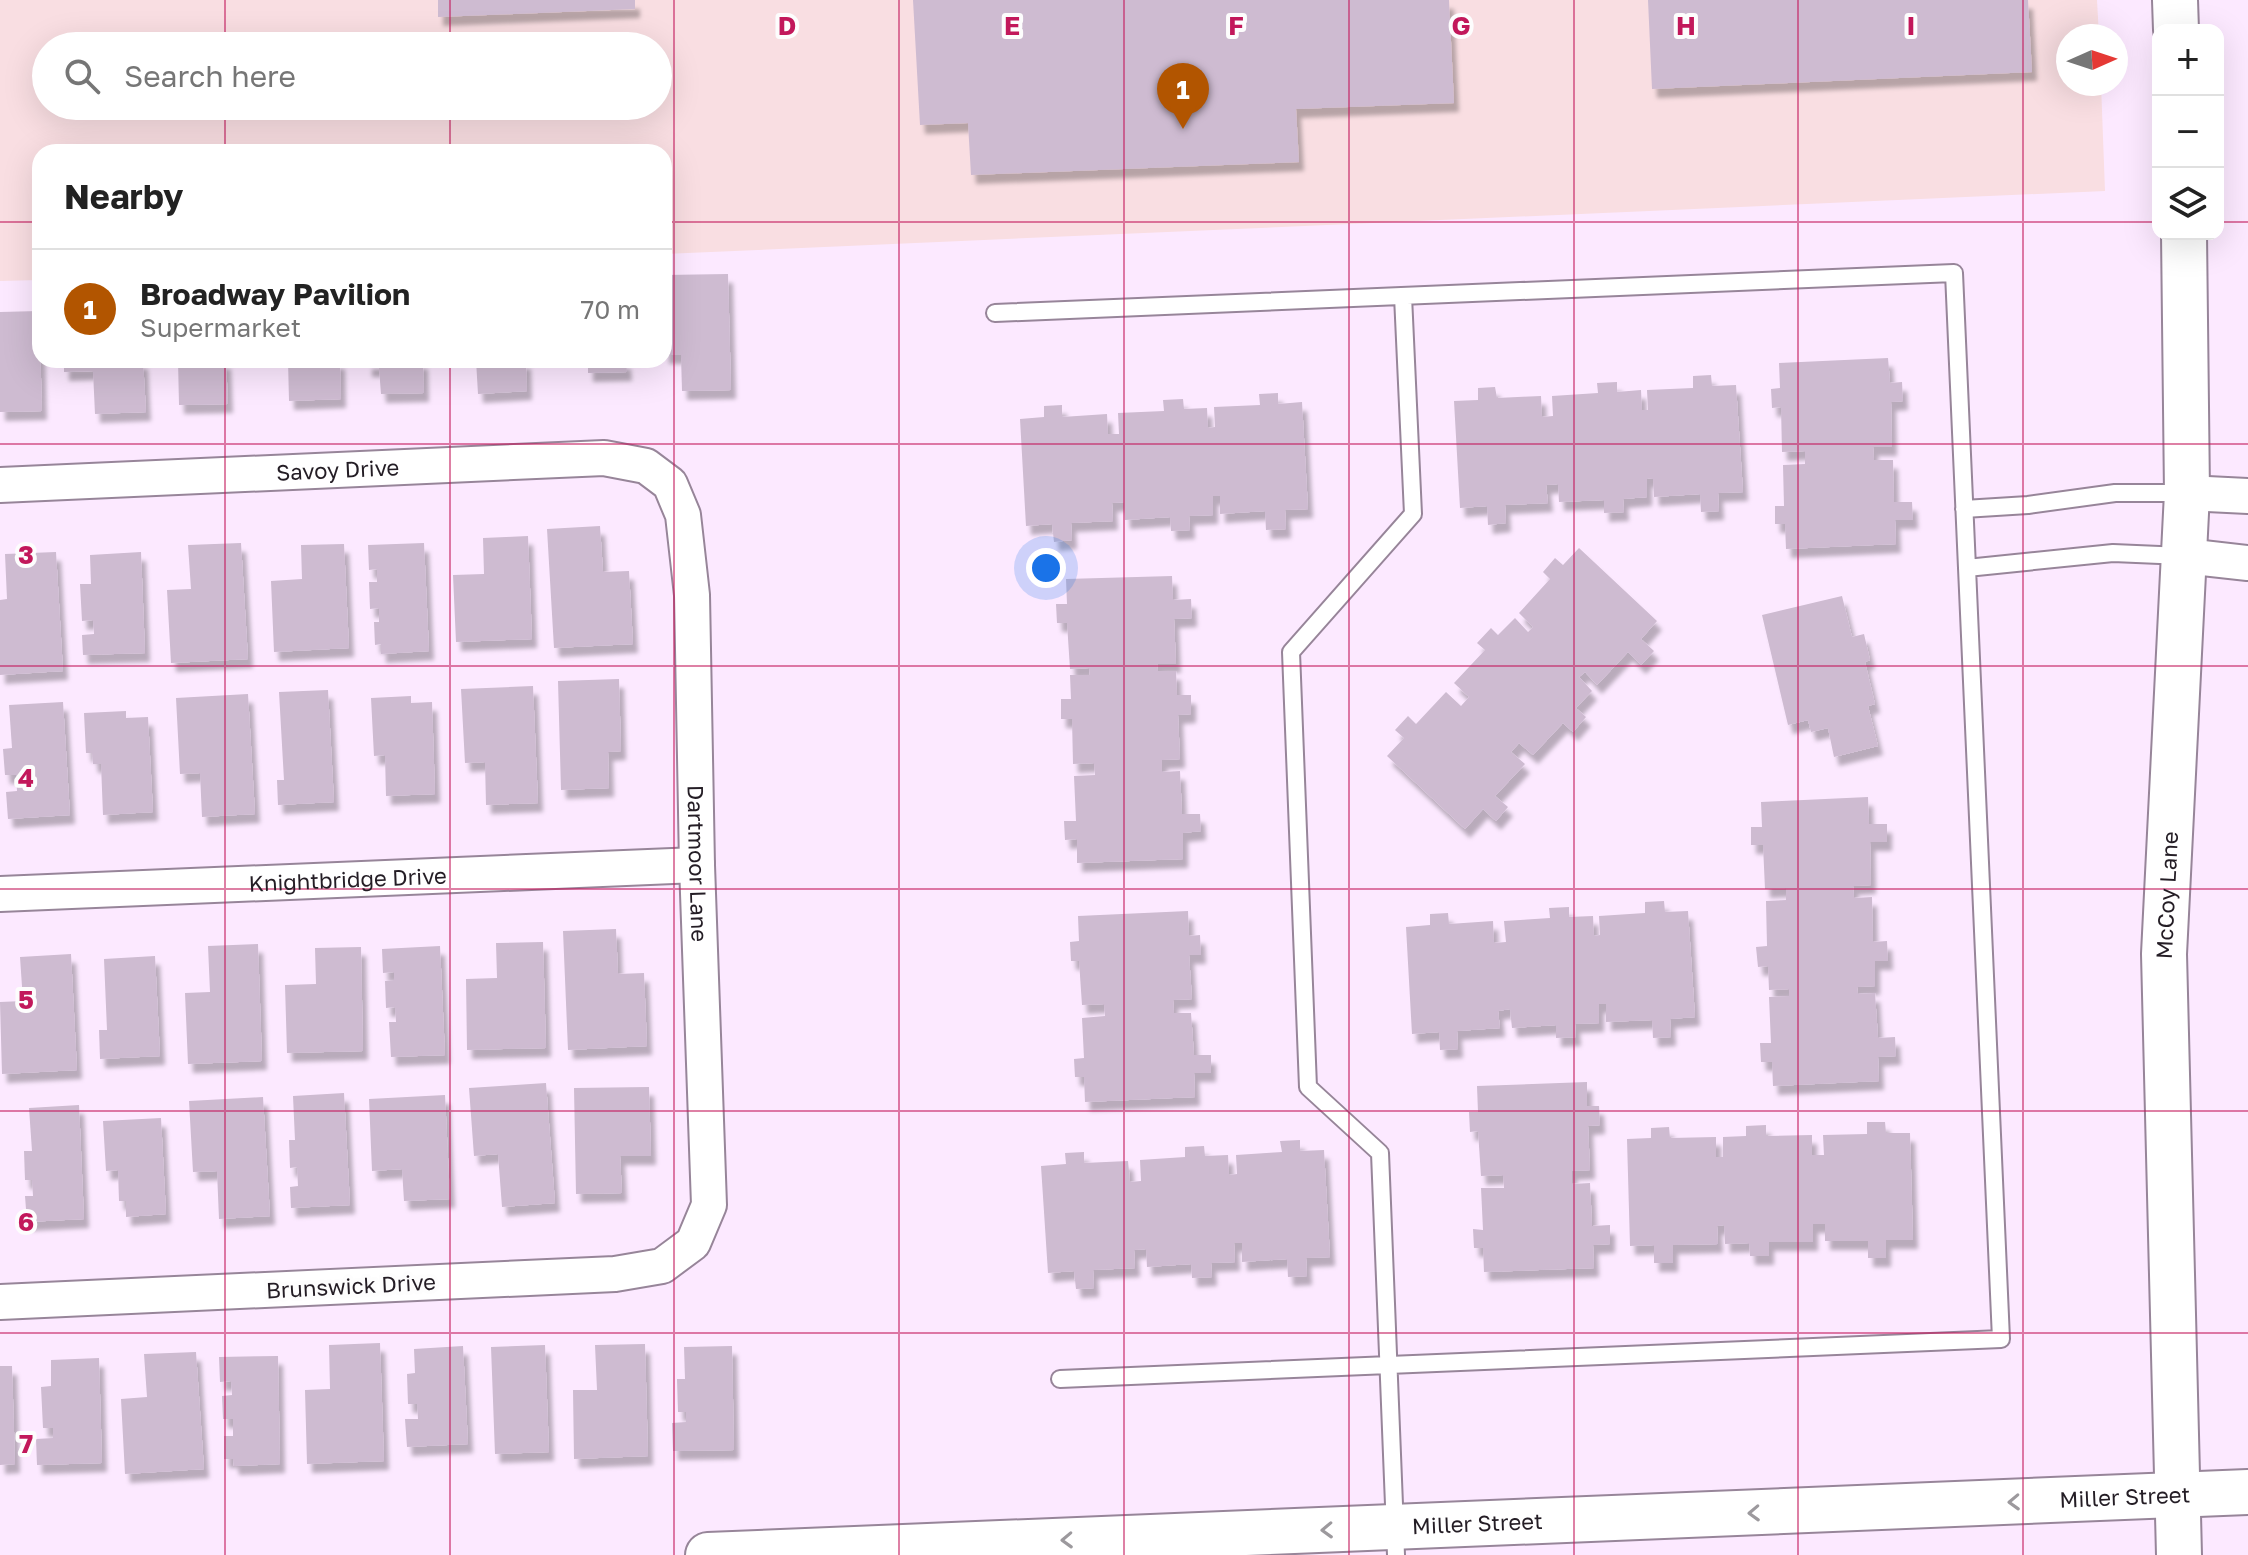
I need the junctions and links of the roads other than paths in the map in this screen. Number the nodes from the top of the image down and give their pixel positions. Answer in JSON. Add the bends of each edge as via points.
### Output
{"nodes":[{"id":1,"x":2175,"y":0,"type":"edge"},
{"id":2,"x":2176,"y":24,"type":"edge"},
{"id":3,"x":2184,"y":240,"type":"edge"},
{"id":4,"x":1403,"y":296,"type":"junction"},
{"id":5,"x":995,"y":313,"type":"dead end"},
{"id":6,"x":670,"y":484,"type":"joint"},
{"id":7,"x":0,"y":485,"type":"edge"},
{"id":8,"x":2187,"y":493,"type":"junction"},
{"id":9,"x":2248,"y":496,"type":"edge"},
{"id":10,"x":1964,"y":509,"type":"junction"},
{"id":11,"x":2185,"y":556,"type":"junction"},
{"id":12,"x":2248,"y":563,"type":"edge"},
{"id":13,"x":1967,"y":568,"type":"junction"},
{"id":14,"x":697,"y":865,"type":"junction"},
{"id":15,"x":0,"y":894,"type":"edge"},
{"id":16,"x":693,"y":1243,"type":"joint"},
{"id":17,"x":0,"y":1302,"type":"edge"},
{"id":18,"x":1388,"y":1365,"type":"junction"},
{"id":19,"x":1060,"y":1379,"type":"dead end"},
{"id":20,"x":2248,"y":1492,"type":"edge"},
{"id":21,"x":2176,"y":1496,"type":"junction"},
{"id":22,"x":1395,"y":1541,"type":"edge"},
{"id":23,"x":708,"y":1555,"type":"edge"},
{"id":24,"x":2179,"y":1555,"type":"edge"}],
"edges":[{"from":1,"to":2,"type":"street"},
{"from":3,"to":8,"type":"street","name":"McCoy Lane"},
{"from":4,"to":5,"type":"lane"},
{"from":4,"to":10,"type":"lane","via":[[1954,273]]},
{"from":4,"to":18,"type":"lane","via":[[1413,514],[1291,652],[1308,1087],[1380,1153]]},
{"from":6,"to":7,"type":"street","name":"Savoy Drive","via":[[646,466],[604,458]]},
{"from":6,"to":14,"type":"street","name":"Dartmoor Lane","via":[[683,515],[692,595]]},
{"from":8,"to":9,"type":"street"},
{"from":8,"to":10,"type":"lane","via":[[2115,493]]},
{"from":8,"to":11,"type":"street","name":"McCoy Lane"},
{"from":10,"to":13,"type":"lane"},
{"from":11,"to":12,"type":"street"},
{"from":11,"to":13,"type":"lane","via":[[2113,553]]},
{"from":11,"to":21,"type":"street","name":"McCoy Lane","via":[[2164,954]]},
{"from":13,"to":18,"type":"lane","via":[[2001,1339]]},
{"from":14,"to":15,"type":"street","name":"Knightbridge Drive"},
{"from":14,"to":16,"type":"street","name":"Dartmoor Lane","via":[[709,1205]]},
{"from":16,"to":17,"type":"street","name":"Brunswick Drive","via":[[662,1266],[615,1274]]},
{"from":18,"to":19,"type":"lane"},
{"from":18,"to":22,"type":"lane"},
{"from":20,"to":21,"type":"street","name":"Miller Street"},
{"from":21,"to":22,"type":"street","name":"Miller Street","one_way":true},
{"from":21,"to":24,"type":"street","name":"McCoy Lane"},
{"from":22,"to":23,"type":"street","name":"Miller Street","one_way":true}]}
